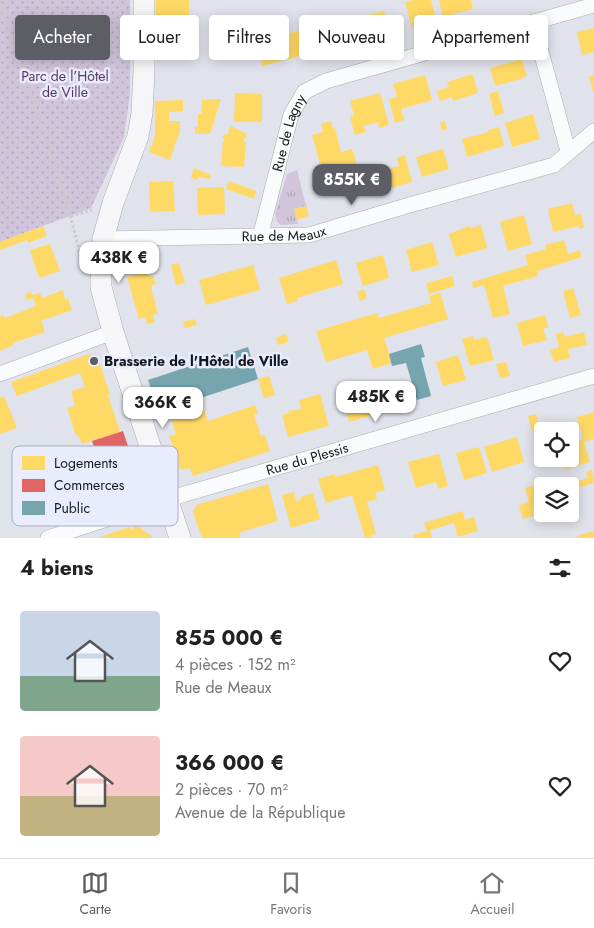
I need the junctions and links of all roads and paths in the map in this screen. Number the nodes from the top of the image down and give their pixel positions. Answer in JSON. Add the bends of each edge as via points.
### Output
{"nodes":[{"id":1,"x":144,"y":0,"type":"edge"},
{"id":2,"x":0,"y":2,"type":"edge"},
{"id":3,"x":594,"y":5,"type":"edge"},
{"id":4,"x":548,"y":18,"type":"edge"},
{"id":5,"x":414,"y":56,"type":"edge"},
{"id":6,"x":543,"y":60,"type":"edge"},
{"id":7,"x":24,"y":76,"type":"junction"},
{"id":8,"x":0,"y":85,"type":"edge"},
{"id":9,"x":594,"y":132,"type":"edge"},
{"id":10,"x":45,"y":138,"type":"junction"},
{"id":11,"x":0,"y":146,"type":"edge"},
{"id":12,"x":568,"y":152,"type":"junction"},
{"id":13,"x":0,"y":188,"type":"edge"},
{"id":14,"x":66,"y":198,"type":"junction"},
{"id":15,"x":18,"y":205,"type":"junction"},
{"id":16,"x":0,"y":208,"type":"edge"},
{"id":17,"x":71,"y":216,"type":"dead end"},
{"id":18,"x":260,"y":237,"type":"junction"},
{"id":19,"x":103,"y":238,"type":"junction"},
{"id":20,"x":113,"y":332,"type":"junction"},
{"id":21,"x":0,"y":374,"type":"edge"},
{"id":22,"x":594,"y":376,"type":"edge"},
{"id":23,"x":149,"y":446,"type":"edge"},
{"id":24,"x":178,"y":496,"type":"edge"},
{"id":25,"x":84,"y":526,"type":"edge"},
{"id":26,"x":176,"y":526,"type":"edge"},
{"id":27,"x":48,"y":538,"type":"edge"},
{"id":28,"x":180,"y":538,"type":"edge"}],
"edges":[{"from":1,"to":19,"type":"street","via":[[140,128]]},
{"from":2,"to":7,"type":"path"},
{"from":3,"to":4,"type":"street","name":"Rue de Lagny"},
{"from":5,"to":18,"type":"street","name":"Rue de Lagny","via":[[326,81],[304,92],[291,116]]},
{"from":6,"to":12,"type":"street"},
{"from":7,"to":8,"type":"path"},
{"from":7,"to":10,"type":"path"},
{"from":9,"to":12,"type":"street","name":"Rue de Meaux"},
{"from":10,"to":11,"type":"path"},
{"from":10,"to":14,"type":"path"},
{"from":12,"to":18,"type":"street","name":"Rue de Meaux","via":[[554,165],[309,235]]},
{"from":13,"to":15,"type":"path"},
{"from":14,"to":15,"type":"path"},
{"from":14,"to":17,"type":"path"},
{"from":15,"to":16,"type":"path"},
{"from":18,"to":19,"type":"street","name":"Rue de Meaux"},
{"from":19,"to":20,"type":"street","via":[[101,287]]},
{"from":20,"to":21,"type":"street"},
{"from":20,"to":23,"type":"street"},
{"from":22,"to":24,"type":"street","name":"Rue du Plessis"},
{"from":25,"to":27,"type":"street","name":"Rue du Plessis"},
{"from":26,"to":28,"type":"street"}]}
